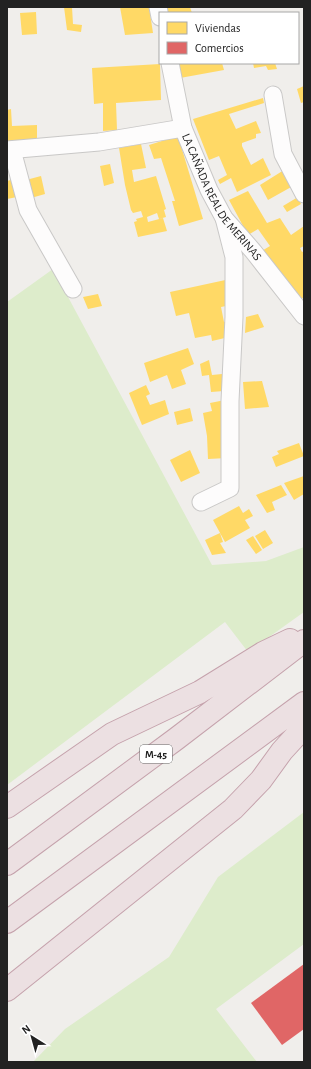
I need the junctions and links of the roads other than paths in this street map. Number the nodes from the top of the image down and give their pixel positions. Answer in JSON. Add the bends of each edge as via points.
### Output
{"nodes":[{"id":1,"x":170,"y":64,"type":"edge"},
{"id":2,"x":273,"y":95,"type":"dead end"},
{"id":3,"x":183,"y":128,"type":"junction"},
{"id":4,"x":10,"y":150,"type":"edge"},
{"id":5,"x":304,"y":194,"type":"edge"},
{"id":6,"x":224,"y":218,"type":"junction"},
{"id":7,"x":73,"y":289,"type":"dead end"},
{"id":8,"x":304,"y":316,"type":"edge"},
{"id":9,"x":201,"y":502,"type":"dead end"},
{"id":10,"x":304,"y":633,"type":"edge"},
{"id":11,"x":304,"y":641,"type":"edge"},
{"id":12,"x":304,"y":703,"type":"edge"},
{"id":13,"x":304,"y":727,"type":"edge"},
{"id":14,"x":10,"y":804,"type":"edge"},
{"id":15,"x":7,"y":864,"type":"edge"},
{"id":16,"x":130,"y":891,"type":"junction"},
{"id":17,"x":7,"y":922,"type":"edge"},
{"id":18,"x":7,"y":981,"type":"edge"},
{"id":19,"x":7,"y":990,"type":"edge"}],
"edges":[{"from":1,"to":3,"type":"street","name":"LA CAÑADA REAL DE MERINAS"},
{"from":2,"to":5,"type":"street","via":[[283,154]]},
{"from":3,"to":4,"type":"street","via":[[99,142]]},
{"from":3,"to":6,"type":"street","name":"LA CAÑADA REAL DE MERINAS","via":[[209,190]]},
{"from":4,"to":7,"type":"street","via":[[28,210]]},
{"from":6,"to":8,"type":"street","name":"LA CAÑADA REAL DE MERINAS","via":[[253,250]]},
{"from":6,"to":9,"type":"street","via":[[234,257],[230,488]]},
{"from":10,"to":14,"type":"highway","via":[[262,653],[200,692],[112,734]]},
{"from":11,"to":15,"type":"highway","number":"M-45"},
{"from":12,"to":17,"type":"highway"},
{"from":13,"to":16,"type":"highway","via":[[261,780],[233,808]]},
{"from":16,"to":18,"type":"highway"},
{"from":16,"to":19,"type":"highway"}]}
